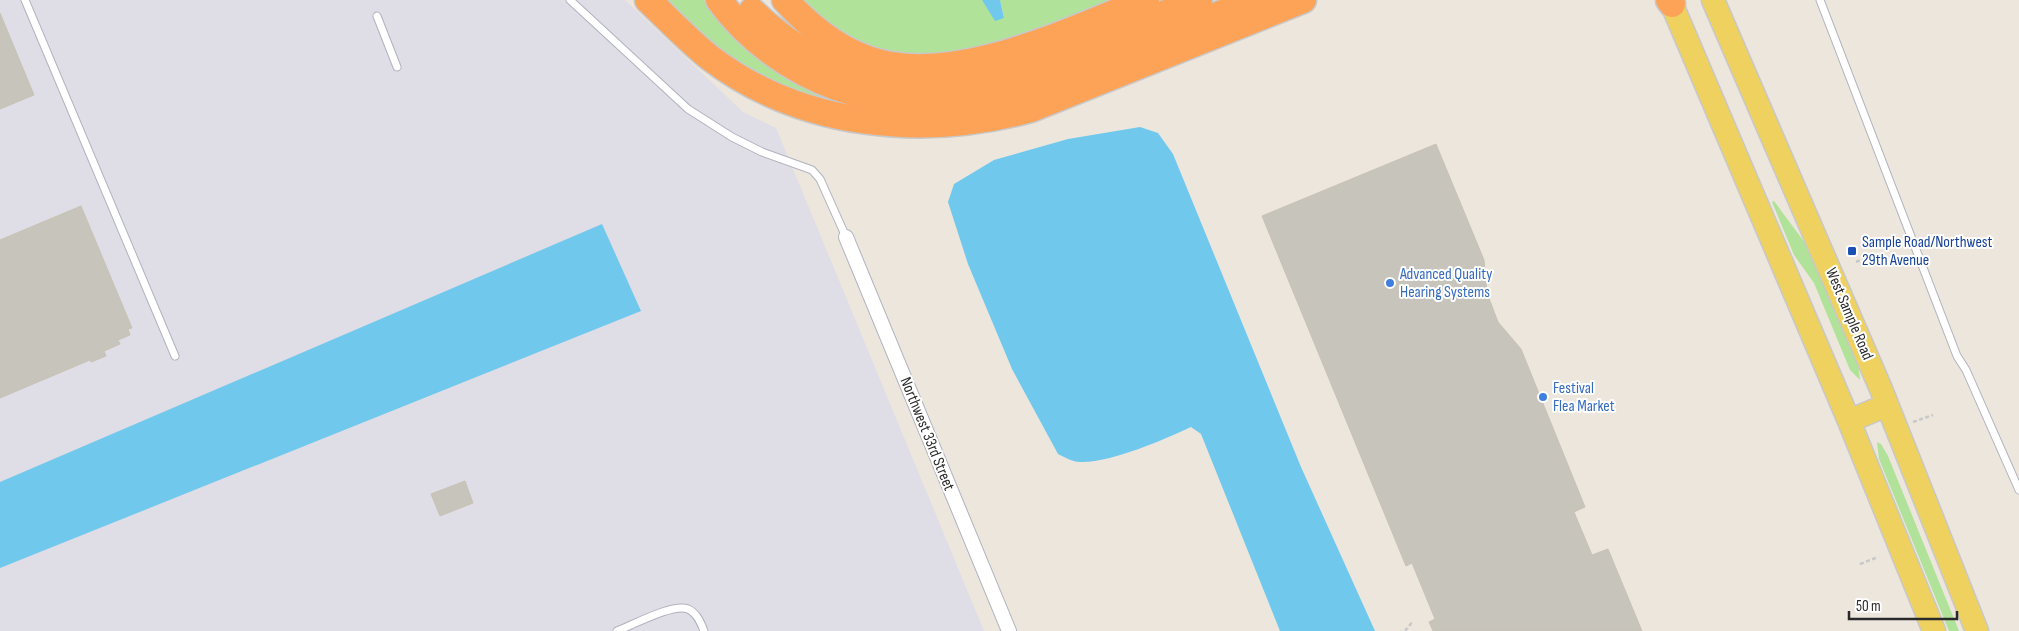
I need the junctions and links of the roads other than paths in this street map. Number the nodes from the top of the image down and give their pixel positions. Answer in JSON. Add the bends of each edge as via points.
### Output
{"nodes":[{"id":1,"x":25,"y":0,"type":"edge"},
{"id":2,"x":570,"y":0,"type":"edge"},
{"id":3,"x":648,"y":0,"type":"edge"},
{"id":4,"x":719,"y":0,"type":"edge"},
{"id":5,"x":743,"y":0,"type":"edge"},
{"id":6,"x":785,"y":0,"type":"edge"},
{"id":7,"x":1146,"y":0,"type":"edge"},
{"id":8,"x":1199,"y":0,"type":"edge"},
{"id":9,"x":1255,"y":0,"type":"edge"},
{"id":10,"x":1303,"y":0,"type":"edge"},
{"id":11,"x":1713,"y":0,"type":"edge"},
{"id":12,"x":1820,"y":0,"type":"edge"},
{"id":13,"x":1670,"y":1,"type":"edge"},
{"id":14,"x":377,"y":16,"type":"dead end"},
{"id":15,"x":397,"y":67,"type":"dead end"},
{"id":16,"x":846,"y":237,"type":"joint"},
{"id":17,"x":175,"y":356,"type":"dead end"},
{"id":18,"x":1887,"y":405,"type":"junction"},
{"id":19,"x":1849,"y":421,"type":"junction"},
{"id":20,"x":2019,"y":490,"type":"edge"},
{"id":21,"x":617,"y":631,"type":"edge"},
{"id":22,"x":704,"y":631,"type":"edge"},
{"id":23,"x":1009,"y":631,"type":"edge"},
{"id":24,"x":1934,"y":631,"type":"edge"},
{"id":25,"x":1977,"y":631,"type":"edge"}],
"edges":[{"from":1,"to":17,"type":"lane"},
{"from":2,"to":16,"type":"lane","via":[[688,109],[762,152],[812,170],[820,179]]},
{"from":3,"to":10,"type":"highway","via":[[709,56],[750,84],[814,110],[854,120],[902,125],[972,121],[1031,109]]},
{"from":4,"to":9,"type":"highway","via":[[767,49],[821,82],[859,95],[928,104],[990,98],[1039,86]]},
{"from":5,"to":8,"type":"highway","via":[[773,31],[818,60],[868,78],[927,85],[980,79],[1014,70]]},
{"from":6,"to":7,"type":"highway","via":[[844,48],[869,59],[896,65],[932,67],[990,57]]},
{"from":11,"to":18,"type":"main road","name":"West Sample Road"},
{"from":12,"to":20,"type":"lane","via":[[1957,356]]},
{"from":13,"to":19,"type":"main road"},
{"from":14,"to":15,"type":"lane"},
{"from":16,"to":23,"type":"street","name":"Northwest 33rd Street"},
{"from":18,"to":19,"type":"main road"},
{"from":18,"to":25,"type":"main road","name":"West Sample Road"},
{"from":19,"to":24,"type":"main road"},
{"from":21,"to":22,"type":"lane","via":[[675,608],[688,609],[699,618]]}]}
